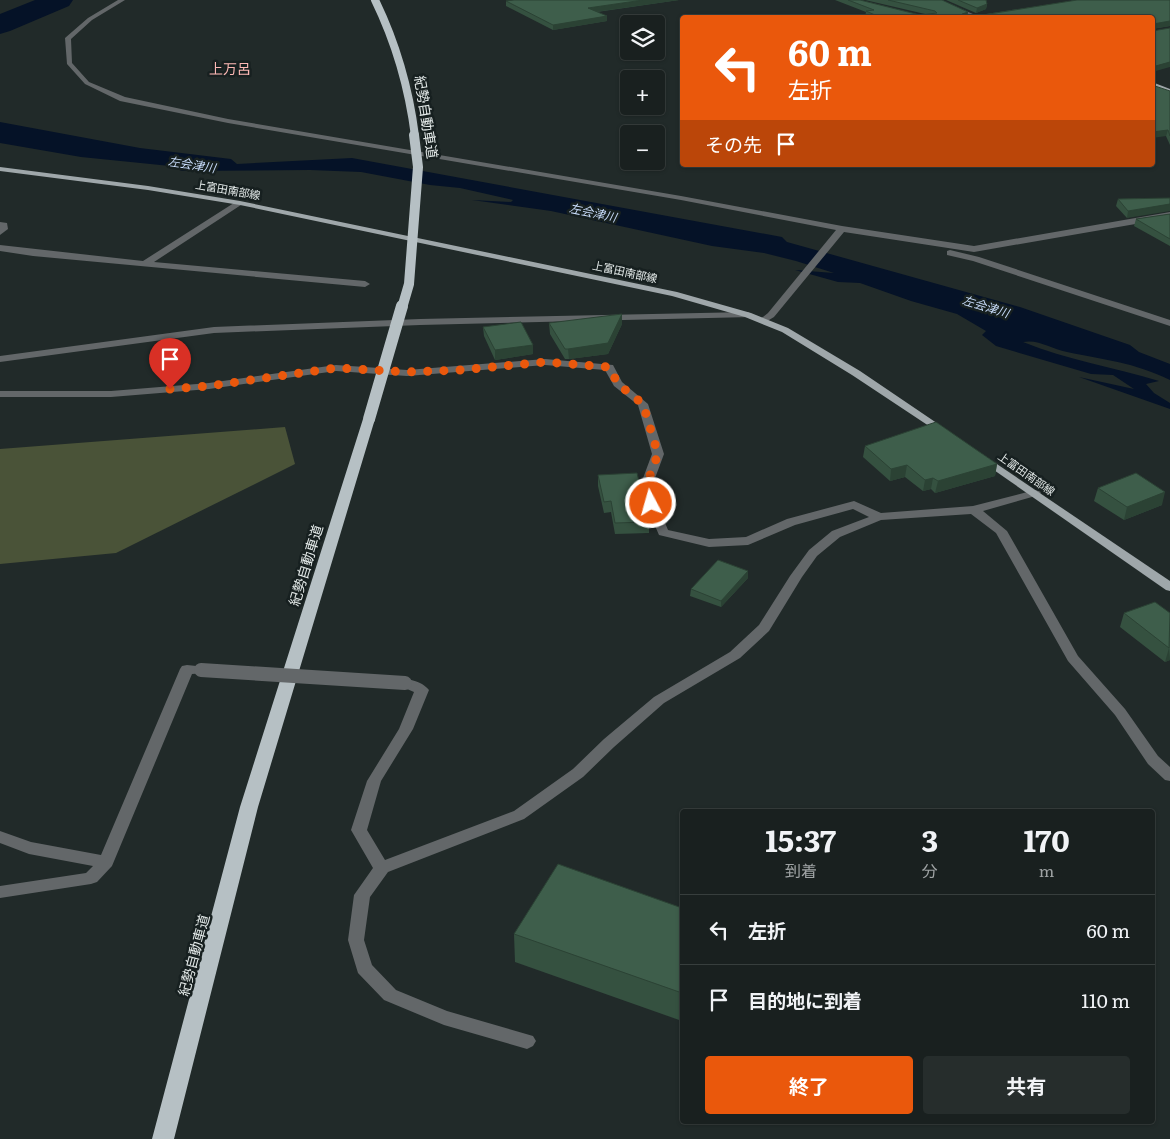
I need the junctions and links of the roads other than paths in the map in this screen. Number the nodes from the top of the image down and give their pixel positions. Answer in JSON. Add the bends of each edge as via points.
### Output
{"nodes":[{"id":1,"x":122,"y":0,"type":"edge"},
{"id":2,"x":375,"y":0,"type":"edge"},
{"id":3,"x":936,"y":0,"type":"edge"},
{"id":4,"x":972,"y":15,"type":"edge"},
{"id":5,"x":1155,"y":85,"type":"edge"},
{"id":6,"x":1170,"y":91,"type":"edge"},
{"id":7,"x":0,"y":169,"type":"edge"},
{"id":8,"x":240,"y":203,"type":"junction"},
{"id":9,"x":1170,"y":215,"type":"edge"},
{"id":10,"x":0,"y":225,"type":"edge"},
{"id":11,"x":842,"y":229,"type":"junction"},
{"id":12,"x":0,"y":232,"type":"edge"},
{"id":13,"x":0,"y":248,"type":"edge"},
{"id":14,"x":147,"y":262,"type":"junction"},
{"id":15,"x":365,"y":284,"type":"dead end"},
{"id":16,"x":748,"y":315,"type":"junction"},
{"id":17,"x":764,"y":320,"type":"junction"},
{"id":18,"x":1170,"y":323,"type":"edge"},
{"id":19,"x":0,"y":359,"type":"edge"},
{"id":20,"x":0,"y":394,"type":"edge"},
{"id":21,"x":955,"y":439,"type":"edge"},
{"id":22,"x":971,"y":450,"type":"edge"},
{"id":23,"x":1035,"y":493,"type":"junction"},
{"id":24,"x":974,"y":510,"type":"junction"},
{"id":25,"x":879,"y":517,"type":"junction"},
{"id":26,"x":1170,"y":587,"type":"edge"},
{"id":27,"x":1170,"y":776,"type":"edge"},
{"id":28,"x":0,"y":837,"type":"edge"},
{"id":29,"x":106,"y":862,"type":"junction"},
{"id":30,"x":382,"y":868,"type":"junction"},
{"id":31,"x":0,"y":892,"type":"edge"},
{"id":32,"x":527,"y":1041,"type":"dead end"},
{"id":33,"x":163,"y":1139,"type":"edge"}],
"edges":[{"from":1,"to":11,"type":"street","via":[[90,19],[68,38],[69,63],[87,83],[123,99]]},
{"from":2,"to":33,"type":"highway","name":"紀勢自動車道","bridge":true,"via":[[400,62],[412,114],[418,167],[409,284],[249,807]]},
{"from":3,"to":4,"type":"street"},
{"from":5,"to":6,"type":"main road"},
{"from":7,"to":8,"type":"main road","name":"上富田南部線"},
{"from":8,"to":14,"type":"street"},
{"from":8,"to":16,"type":"main road","name":"上富田南部線","via":[[674,294]]},
{"from":9,"to":11,"type":"street","via":[[974,249]]},
{"from":10,"to":12,"type":"street","via":[[4,229]]},
{"from":11,"to":17,"type":"street"},
{"from":11,"to":18,"type":"street","via":[[976,259]]},
{"from":13,"to":14,"type":"street"},
{"from":14,"to":15,"type":"street"},
{"from":16,"to":17,"type":"main road","name":"上富田南部線"},
{"from":16,"to":19,"type":"street","via":[[214,330]]},
{"from":17,"to":21,"type":"main road","name":"上富田南部線","via":[[856,372]]},
{"from":20,"to":25,"type":"street","via":[[121,393],[209,386],[336,368],[407,372],[545,362],[609,367],[618,384],[643,404],[658,454],[645,489],[663,532],[709,544],[739,542],[790,522],[854,506]]},
{"from":22,"to":23,"type":"main road","name":"上富田南部線"},
{"from":23,"to":24,"type":"street"},
{"from":23,"to":26,"type":"main road","name":"上富田南部線"},
{"from":24,"to":25,"type":"street"},
{"from":24,"to":27,"type":"street","via":[[1001,531],[1073,658],[1120,712],[1153,760]]},
{"from":25,"to":30,"type":"street","via":[[836,534],[813,553],[764,628],[735,655],[659,700],[578,773],[519,815]]},
{"from":28,"to":29,"type":"street","via":[[29,848]]},
{"from":29,"to":30,"type":"street","bridge":true,"via":[[187,669],[405,682],[422,690],[406,729],[374,781],[359,830]]},
{"from":29,"to":31,"type":"street","via":[[91,878]]},
{"from":30,"to":32,"type":"street","via":[[362,895],[356,940],[364,968],[390,995],[444,1018]]}]}
